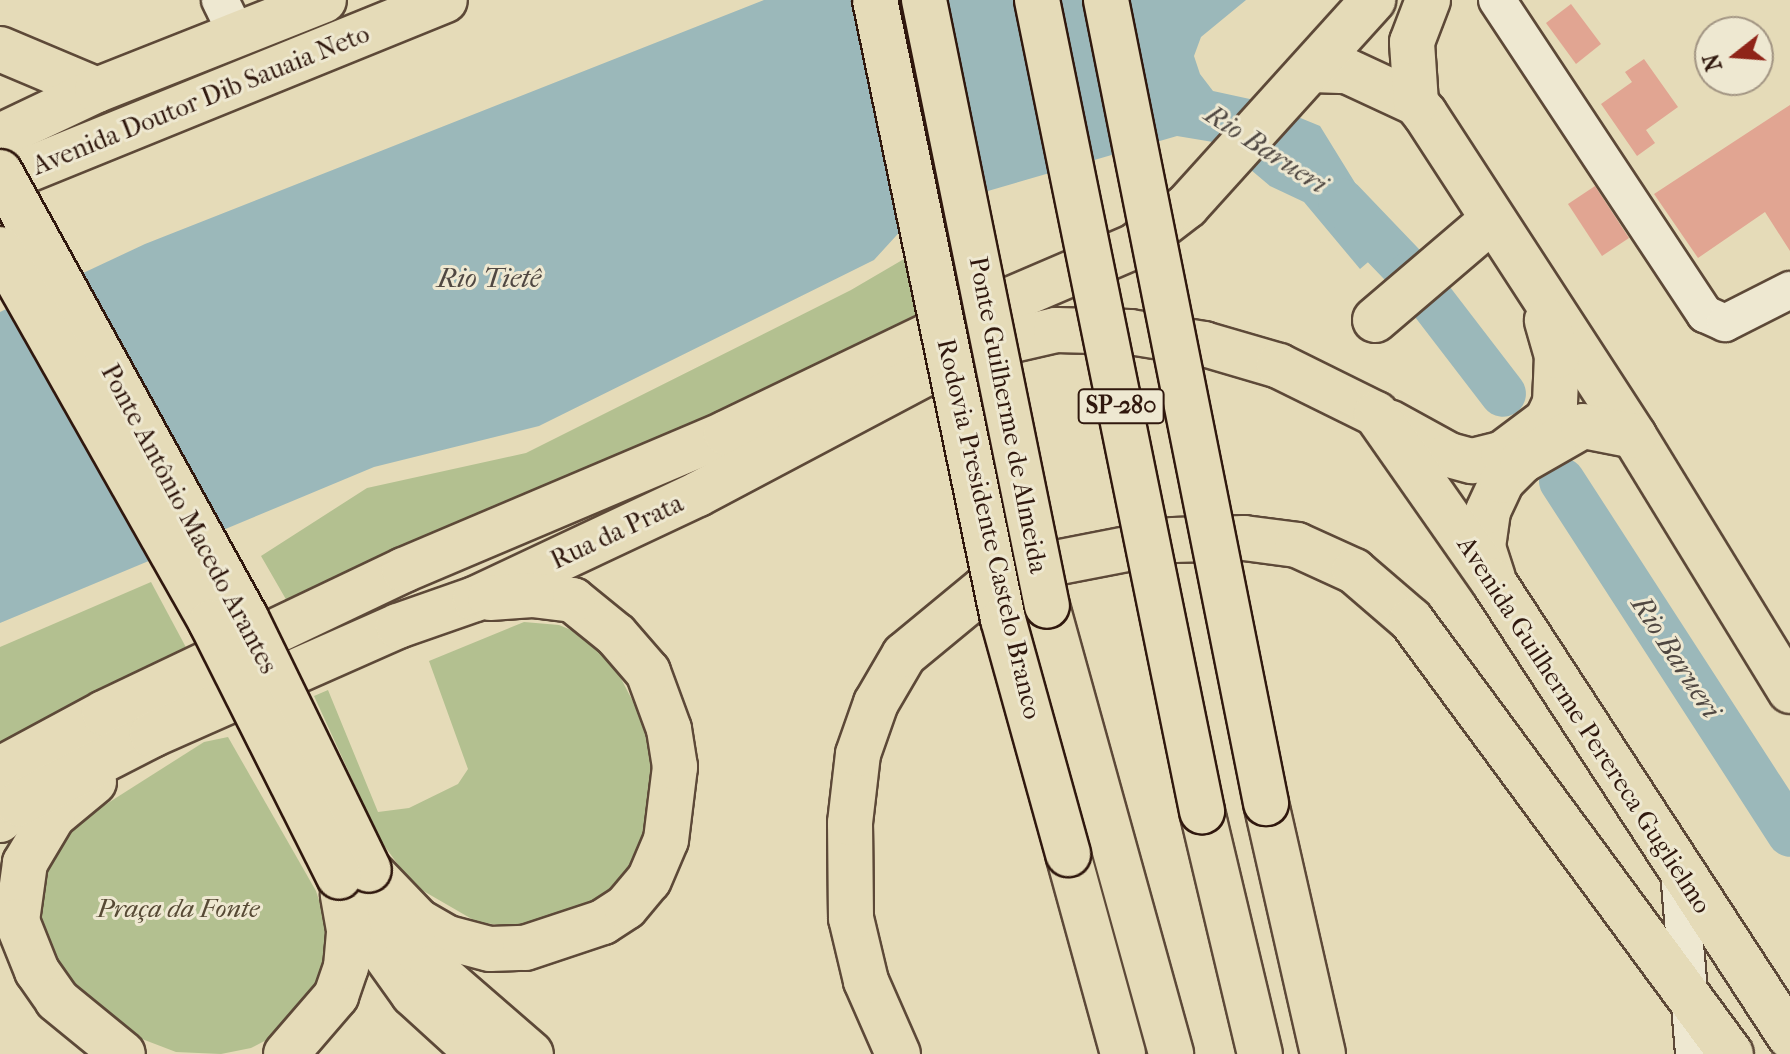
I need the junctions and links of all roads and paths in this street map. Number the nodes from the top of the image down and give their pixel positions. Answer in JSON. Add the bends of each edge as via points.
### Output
{"nodes":[{"id":1,"x":445,"y":0,"type":"edge"},
{"id":2,"x":875,"y":0,"type":"edge"},
{"id":3,"x":924,"y":0,"type":"edge"},
{"id":4,"x":1037,"y":0,"type":"edge"},
{"id":5,"x":1106,"y":0,"type":"edge"},
{"id":6,"x":1373,"y":0,"type":"edge"},
{"id":7,"x":1428,"y":0,"type":"edge"},
{"id":8,"x":1497,"y":0,"type":"edge"},
{"id":9,"x":319,"y":1,"type":"edge"},
{"id":10,"x":228,"y":16,"type":"edge"},
{"id":11,"x":0,"y":49,"type":"edge"},
{"id":12,"x":1307,"y":76,"type":"junction"},
{"id":13,"x":97,"y":90,"type":"junction"},
{"id":14,"x":1416,"y":103,"type":"junction"},
{"id":15,"x":0,"y":136,"type":"edge"},
{"id":16,"x":0,"y":172,"type":"edge"},
{"id":17,"x":0,"y":181,"type":"edge"},
{"id":18,"x":1476,"y":235,"type":"junction"},
{"id":19,"x":0,"y":249,"type":"edge"},
{"id":20,"x":1538,"y":287,"type":"junction"},
{"id":21,"x":1790,"y":290,"type":"edge"},
{"id":22,"x":1375,"y":320,"type":"dead end"},
{"id":23,"x":1250,"y":357,"type":"joint"},
{"id":24,"x":1376,"y":414,"type":"junction"},
{"id":25,"x":1634,"y":436,"type":"junction"},
{"id":26,"x":1493,"y":581,"type":"junction"},
{"id":27,"x":475,"y":599,"type":"junction"},
{"id":28,"x":1790,"y":691,"type":"edge"},
{"id":29,"x":152,"y":735,"type":"junction"},
{"id":30,"x":0,"y":769,"type":"edge"},
{"id":31,"x":0,"y":820,"type":"edge"},
{"id":32,"x":1679,"y":871,"type":"junction"},
{"id":33,"x":354,"y":874,"type":"junction"},
{"id":34,"x":18,"y":964,"type":"edge"},
{"id":35,"x":1689,"y":999,"type":"junction"},
{"id":36,"x":1790,"y":1037,"type":"edge"},
{"id":37,"x":123,"y":1054,"type":"edge"},
{"id":38,"x":286,"y":1054,"type":"edge"},
{"id":39,"x":479,"y":1054,"type":"edge"},
{"id":40,"x":531,"y":1054,"type":"edge"},
{"id":41,"x":898,"y":1054,"type":"edge"},
{"id":42,"x":1123,"y":1054,"type":"edge"},
{"id":43,"x":1171,"y":1054,"type":"edge"},
{"id":44,"x":1260,"y":1054,"type":"edge"},
{"id":45,"x":1323,"y":1054,"type":"edge"},
{"id":46,"x":1694,"y":1054,"type":"edge"},
{"id":47,"x":1731,"y":1054,"type":"edge"}],
"edges":[{"from":1,"to":17,"type":"main road","name":"Avenida Doutor Dib Sauaia Neto"},
{"from":2,"to":42,"type":"main road","name":"Rodovia Presidente Castelo Branco","bridge":true,"via":[[1003,619]]},
{"from":3,"to":43,"type":"main road","name":"Ponte Guilherme de Almeida","bridge":true,"via":[[1047,606]]},
{"from":4,"to":44,"type":"main road","number":"SP-280","bridge":true,"via":[[1202,811]]},
{"from":5,"to":45,"type":"main road","bridge":true,"via":[[1266,803]]},
{"from":6,"to":12,"type":"main road","name":"Rua da Prata"},
{"from":7,"to":14,"type":"main road","via":[[1412,42]]},
{"from":8,"to":21,"type":"street","via":[[1705,314],[1725,323]]},
{"from":9,"to":10,"type":"main road","name":"Avenida Doutor Dib Sauaia Neto"},
{"from":10,"to":13,"type":"main road","name":"Avenida Doutor Dib Sauaia Neto"},
{"from":11,"to":13,"type":"main road"},
{"from":12,"to":14,"type":"main road","via":[[1347,71]]},
{"from":12,"to":30,"type":"main road","name":"Rua da Prata","via":[[1187,206],[1135,246],[944,328],[726,433],[404,570],[104,713]]},
{"from":13,"to":15,"type":"main road","name":"Avenida Doutor Dib Sauaia Neto"},
{"from":14,"to":18,"type":"main road"},
{"from":16,"to":33,"type":"main road","name":"Ponte Antônio Macedo Arantes","bridge":true,"via":[[246,618]]},
{"from":18,"to":20,"type":"main road"},
{"from":18,"to":22,"type":"main road"},
{"from":19,"to":33,"type":"main road","name":"Ponte Antônio Macedo Arantes","bridge":true},
{"from":20,"to":24,"type":"main road","name":"Avenida Guilherme Perereca Guglielmo","via":[[1557,356],[1555,403],[1547,420],[1503,453],[1472,461],[1428,446]]},
{"from":20,"to":25,"type":"main road"},
{"from":23,"to":24,"type":"main road","name":"Avenida Guilherme Perereca Guglielmo","via":[[1317,381]]},
{"from":23,"to":27,"type":"main road","name":"Rua da Prata","via":[[1130,332],[1056,330],[982,347],[698,494]]},
{"from":24,"to":26,"type":"main road","name":"Avenida Guilherme Perereca Guglielmo"},
{"from":25,"to":26,"type":"main road","via":[[1583,426],[1551,440],[1502,481],[1488,511],[1483,547]]},
{"from":25,"to":28,"type":"main road"},
{"from":26,"to":32,"type":"main road","name":"Avenida Guilherme Perereca Guglielmo"},
{"from":27,"to":29,"type":"main road","name":"Rua da Prata","via":[[398,626]]},
{"from":27,"to":33,"type":"main road","via":[[532,595],[573,600],[616,635],[648,672],[669,729],[675,767],[666,840],[649,880],[626,907],[603,922],[525,948],[490,949],[448,938]]},
{"from":29,"to":31,"type":"main road","name":"Rua da Prata","via":[[18,804]]},
{"from":29,"to":34,"type":"main road","via":[[53,816],[25,863]]},
{"from":32,"to":35,"type":"street"},
{"from":32,"to":36,"type":"main road","name":"Avenida Guilherme Perereca Guglielmo"},
{"from":33,"to":38,"type":"main road","via":[[346,967],[336,996]]},
{"from":33,"to":39,"type":"main road","via":[[361,921],[413,994]]},
{"from":33,"to":40,"type":"main road","via":[[405,938]]},
{"from":34,"to":37,"type":"main road"},
{"from":35,"to":41,"type":"main road","via":[[1411,620],[1354,571],[1297,545],[1244,538],[1173,540],[1055,563],[984,589],[904,655],[876,703],[858,754],[851,810],[851,918],[866,981]]},
{"from":35,"to":46,"type":"street"},
{"from":35,"to":47,"type":"main road"}]}
